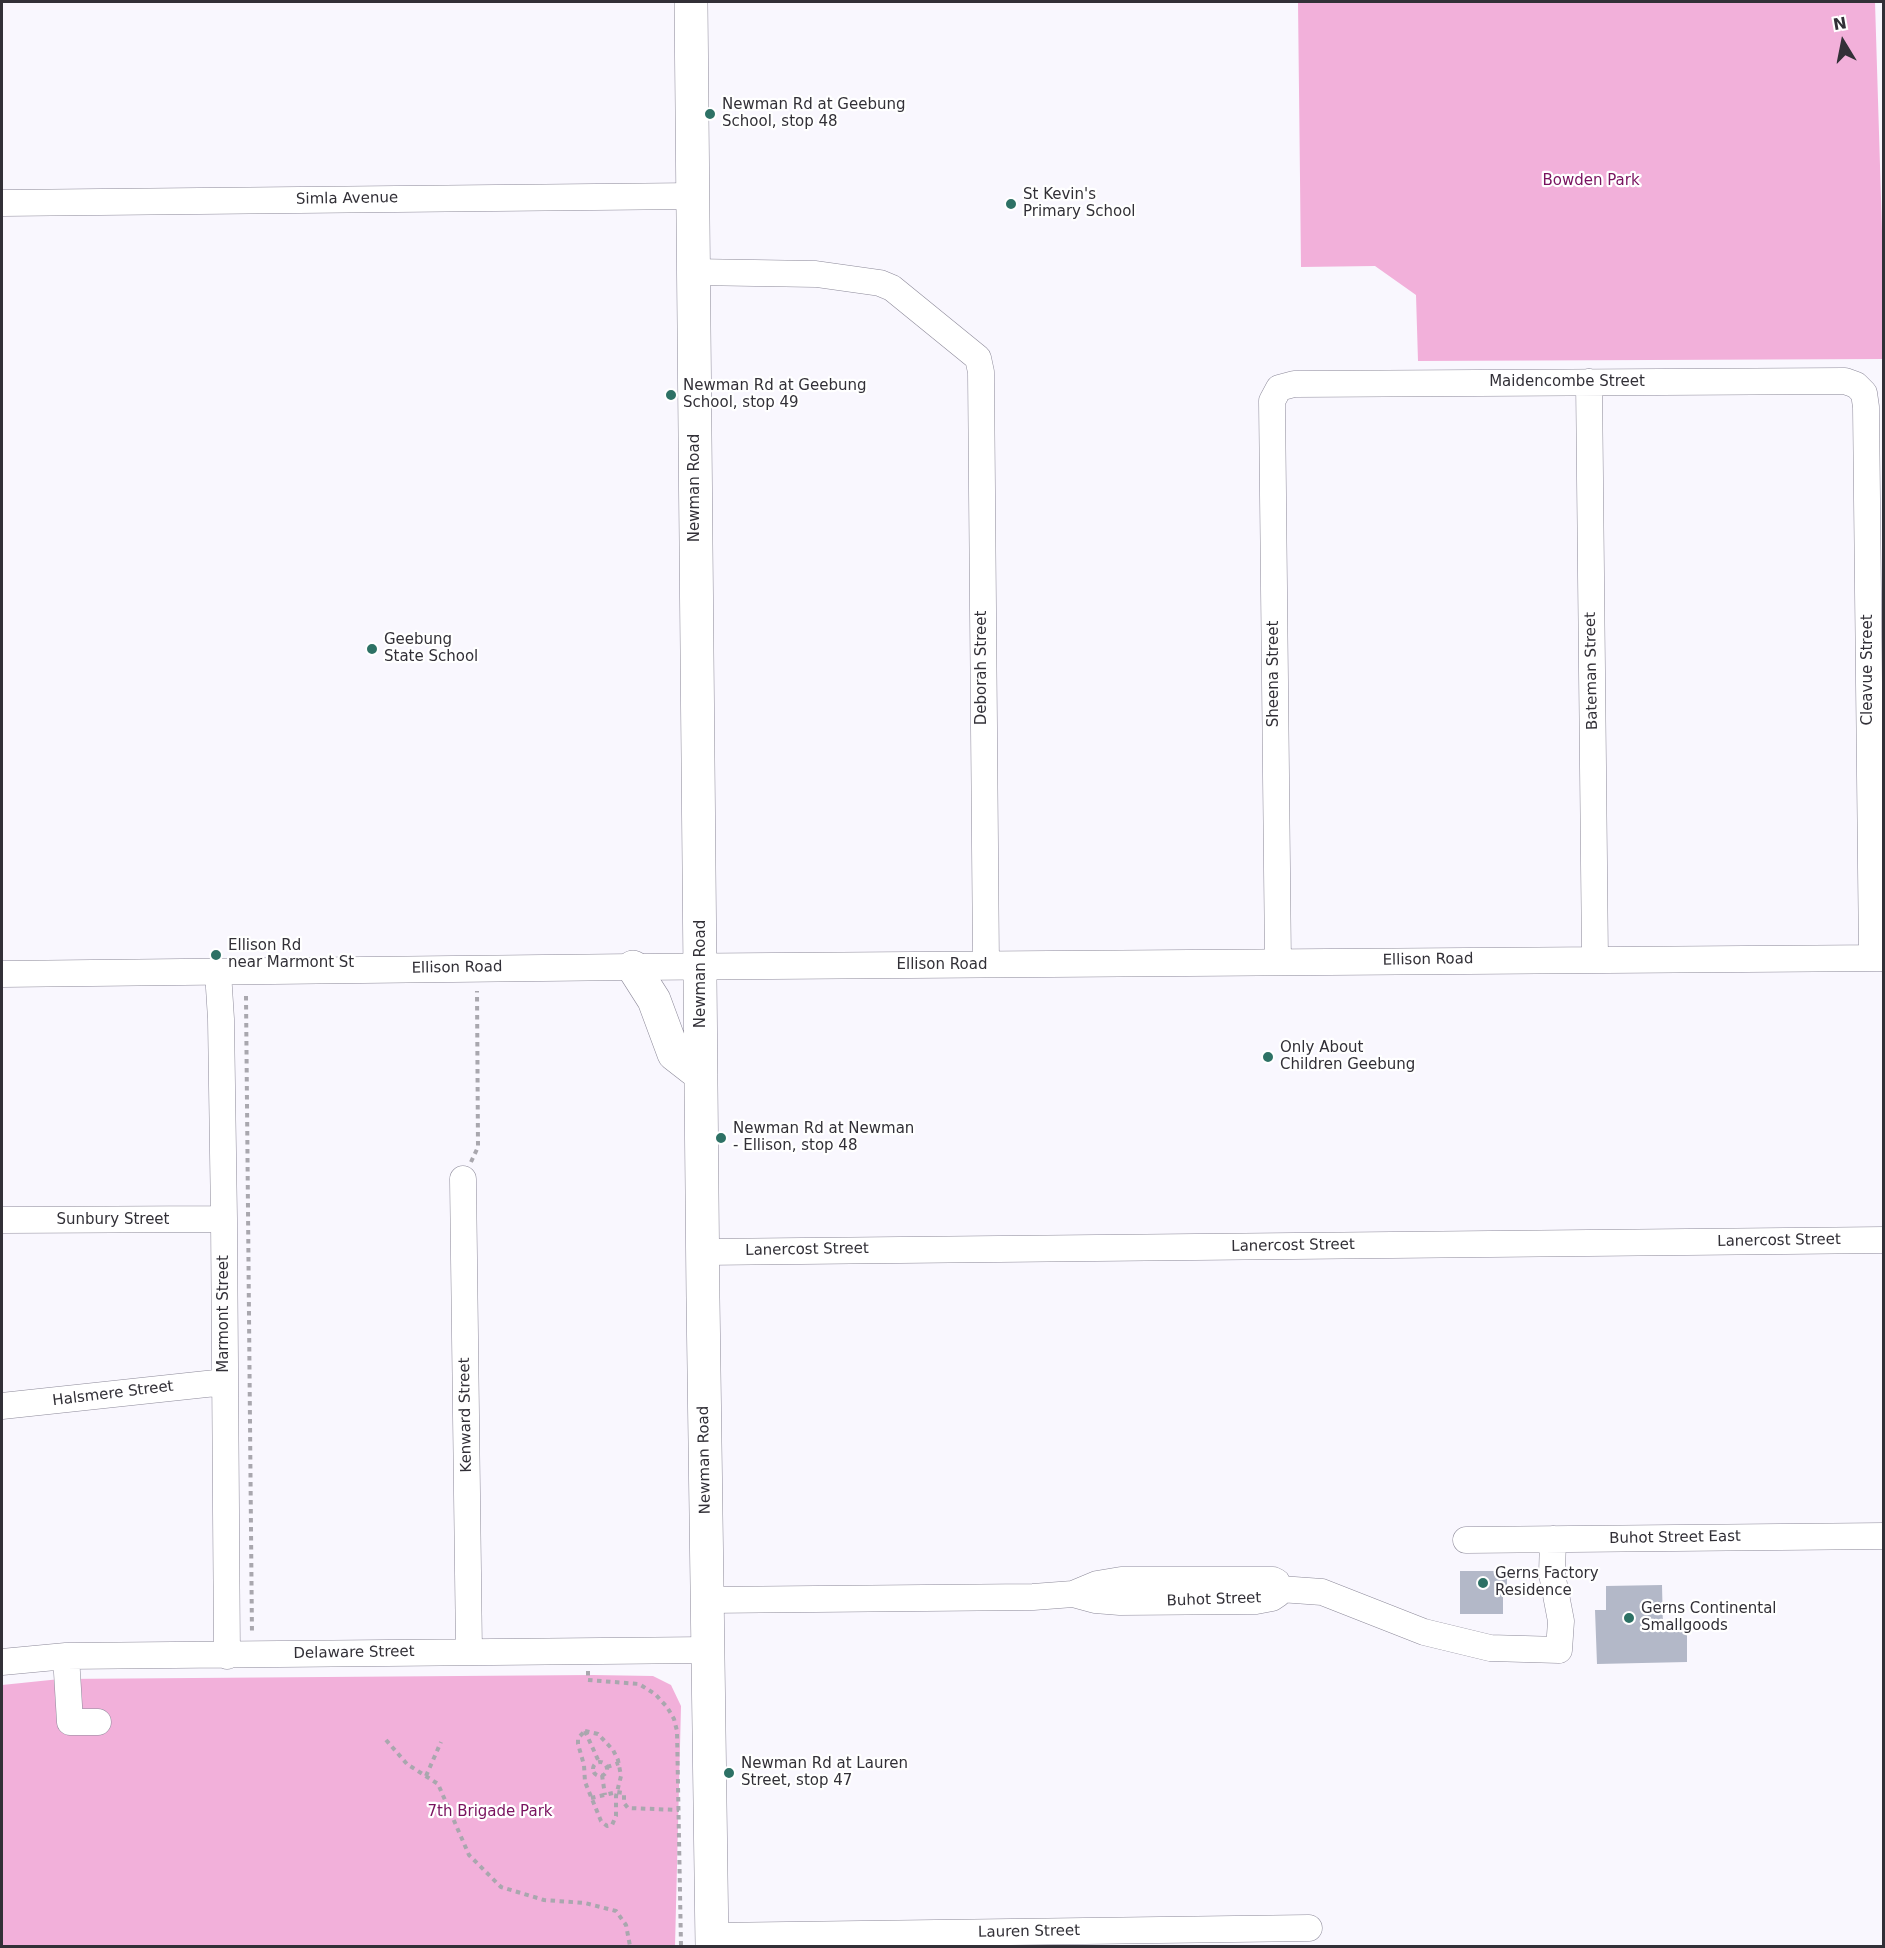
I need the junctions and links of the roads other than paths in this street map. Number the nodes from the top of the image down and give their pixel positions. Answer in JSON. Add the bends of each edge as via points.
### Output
{"nodes":[{"id":1,"x":691,"y":2,"type":"edge"},
{"id":2,"x":693,"y":196,"type":"junction"},
{"id":3,"x":2,"y":203,"type":"edge"},
{"id":4,"x":693,"y":272,"type":"junction"},
{"id":5,"x":1588,"y":382,"type":"junction"},
{"id":6,"x":1856,"y":385,"type":"joint"},
{"id":7,"x":1279,"y":388,"type":"joint"},
{"id":8,"x":1878,"y":958,"type":"edge"},
{"id":9,"x":1594,"y":959,"type":"junction"},
{"id":10,"x":1278,"y":962,"type":"junction"},
{"id":11,"x":986,"y":964,"type":"junction"},
{"id":12,"x":701,"y":966,"type":"junction"},
{"id":13,"x":633,"y":967,"type":"junction"},
{"id":14,"x":218,"y":972,"type":"junction"},
{"id":15,"x":2,"y":974,"type":"edge"},
{"id":16,"x":701,"y":1075,"type":"junction"},
{"id":17,"x":463,"y":1179,"type":"road end"},
{"id":18,"x":224,"y":1219,"type":"junction"},
{"id":19,"x":2,"y":1220,"type":"edge"},
{"id":20,"x":1884,"y":1240,"type":"edge"},
{"id":21,"x":703,"y":1252,"type":"junction"},
{"id":22,"x":225,"y":1382,"type":"junction"},
{"id":23,"x":2,"y":1406,"type":"edge"},
{"id":24,"x":1884,"y":1536,"type":"edge"},
{"id":25,"x":1553,"y":1539,"type":"junction"},
{"id":26,"x":1466,"y":1540,"type":"dead end"},
{"id":27,"x":707,"y":1600,"type":"junction"},
{"id":28,"x":707,"y":1650,"type":"junction"},
{"id":29,"x":469,"y":1651,"type":"junction"},
{"id":30,"x":66,"y":1656,"type":"junction"},
{"id":31,"x":227,"y":1656,"type":"junction"},
{"id":32,"x":2,"y":1662,"type":"edge"},
{"id":33,"x":98,"y":1722,"type":"dead end"},
{"id":34,"x":1309,"y":1928,"type":"dead end"},
{"id":35,"x":712,"y":1941,"type":"edge"}],
"edges":[{"from":1,"to":2,"type":"main road","name":"Newman Road"},
{"from":2,"to":3,"type":"street","name":"Simla Avenue"},
{"from":2,"to":4,"type":"main road","name":"Newman Road"},
{"from":4,"to":11,"type":"street","name":"Deborah Street","via":[[816,274],[880,283],[892,288],[978,358]]},
{"from":4,"to":12,"type":"main road","name":"Newman Road"},
{"from":5,"to":6,"type":"street","name":"Maidencombe Street","via":[[1845,381]]},
{"from":5,"to":7,"type":"street","name":"Maidencombe Street","via":[[1294,384]]},
{"from":5,"to":9,"type":"street","name":"Bateman Street"},
{"from":6,"to":8,"type":"street","name":"Cleavue Street","via":[[1864,393],[1866,407]]},
{"from":7,"to":10,"type":"street","name":"Sheena Street","via":[[1272,400]]},
{"from":8,"to":9,"type":"street","name":"Ellison Road"},
{"from":9,"to":10,"type":"street","name":"Ellison Road"},
{"from":10,"to":11,"type":"street","name":"Ellison Road"},
{"from":11,"to":12,"type":"street","name":"Ellison Road"},
{"from":12,"to":13,"type":"street","name":"Ellison Road"},
{"from":12,"to":16,"type":"main road","name":"Newman Road"},
{"from":13,"to":14,"type":"street","name":"Ellison Road"},
{"from":13,"to":16,"type":"main road","via":[[654,1000],[674,1054]]},
{"from":14,"to":15,"type":"street","name":"Ellison Road"},
{"from":14,"to":18,"type":"street","name":"Marmont Street"},
{"from":16,"to":21,"type":"main road","name":"Newman Road"},
{"from":17,"to":29,"type":"street","name":"Kenward Street"},
{"from":18,"to":19,"type":"street","name":"Sunbury Street"},
{"from":18,"to":22,"type":"street","name":"Marmont Street"},
{"from":20,"to":21,"type":"street","name":"Lanercost Street"},
{"from":21,"to":27,"type":"main road","name":"Newman Road"},
{"from":22,"to":23,"type":"street","name":"Halsmere Street"},
{"from":22,"to":31,"type":"street","name":"Marmont Street"},
{"from":24,"to":25,"type":"street","name":"Buhot Street East"},
{"from":25,"to":26,"type":"street","name":"Buhot Street East"},
{"from":25,"to":27,"type":"street","name":"Buhot Street","via":[[1552,1575],[1561,1621],[1559,1650],[1490,1648],[1424,1632],[1322,1592],[1280,1589],[1273,1580],[1121,1580],[1073,1594],[1033,1597]]},
{"from":27,"to":28,"type":"main road","name":"Newman Road"},
{"from":28,"to":29,"type":"street","name":"Delaware Street"},
{"from":28,"to":35,"type":"main road","name":"Newman Road"},
{"from":29,"to":31,"type":"street","name":"Delaware Street"},
{"from":30,"to":31,"type":"street","name":"Delaware Street"},
{"from":30,"to":32,"type":"street","name":"Delaware Street"},
{"from":30,"to":33,"type":"street","via":[[70,1722]]},
{"from":34,"to":35,"type":"street","name":"Lauren Street"}]}
